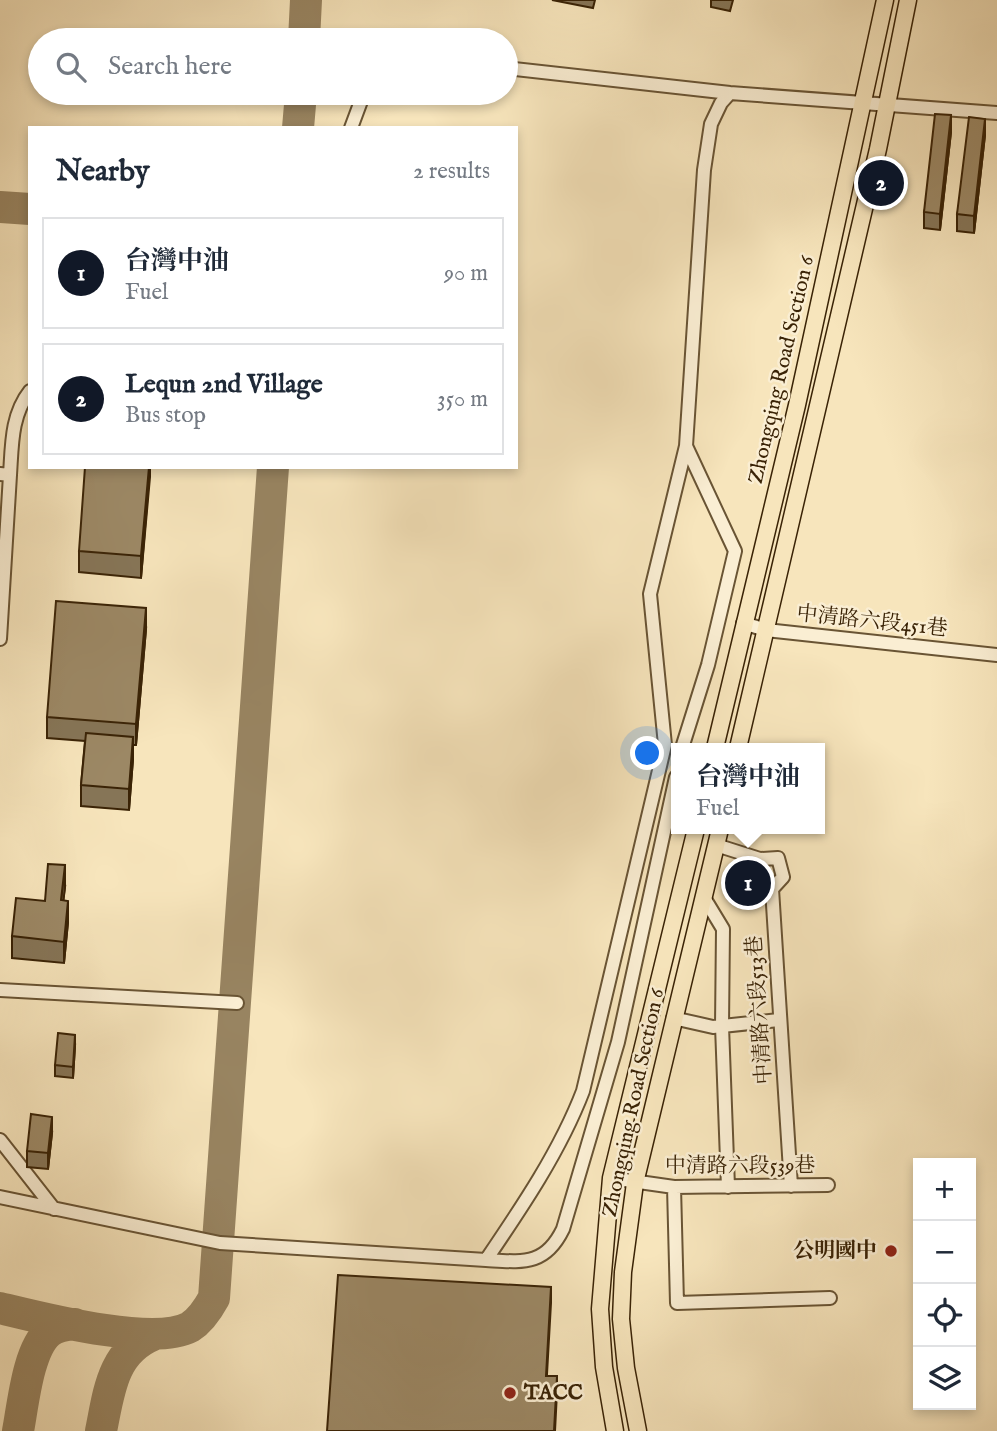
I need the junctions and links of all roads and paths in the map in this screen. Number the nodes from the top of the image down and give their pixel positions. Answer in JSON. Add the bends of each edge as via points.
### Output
{"nodes":[{"id":1,"x":884,"y":0,"type":"edge"},
{"id":2,"x":908,"y":0,"type":"edge"},
{"id":3,"x":518,"y":69,"type":"edge"},
{"id":4,"x":730,"y":93,"type":"junction"},
{"id":5,"x":862,"y":103,"type":"junction"},
{"id":6,"x":360,"y":105,"type":"edge"},
{"id":7,"x":887,"y":105,"type":"junction"},
{"id":8,"x":997,"y":113,"type":"edge"},
{"id":9,"x":352,"y":126,"type":"edge"},
{"id":10,"x":28,"y":393,"type":"edge"},
{"id":11,"x":686,"y":446,"type":"junction"},
{"id":12,"x":5,"y":474,"type":"edge"},
{"id":13,"x":743,"y":623,"type":"junction"},
{"id":14,"x":766,"y":629,"type":"junction"},
{"id":15,"x":0,"y":639,"type":"edge"},
{"id":16,"x":997,"y":655,"type":"edge"},
{"id":17,"x":684,"y":743,"type":"edge"},
{"id":18,"x":716,"y":743,"type":"edge"},
{"id":19,"x":739,"y":743,"type":"edge"},
{"id":20,"x":671,"y":800,"type":"edge"},
{"id":21,"x":695,"y":834,"type":"edge"},
{"id":22,"x":718,"y":837,"type":"edge"},
{"id":23,"x":703,"y":897,"type":"junction"},
{"id":24,"x":0,"y":990,"type":"edge"},
{"id":25,"x":237,"y":1003,"type":"dead end"},
{"id":26,"x":673,"y":1017,"type":"junction"},
{"id":27,"x":779,"y":1020,"type":"junction"},
{"id":28,"x":722,"y":1026,"type":"junction"},
{"id":29,"x":0,"y":1140,"type":"edge"},
{"id":30,"x":611,"y":1178,"type":"junction"},
{"id":31,"x":635,"y":1183,"type":"junction"},
{"id":32,"x":828,"y":1185,"type":"dead end"},
{"id":33,"x":791,"y":1186,"type":"junction"},
{"id":34,"x":674,"y":1187,"type":"junction"},
{"id":35,"x":728,"y":1187,"type":"junction"},
{"id":36,"x":0,"y":1197,"type":"edge"},
{"id":37,"x":54,"y":1209,"type":"junction"},
{"id":38,"x":486,"y":1260,"type":"junction"},
{"id":39,"x":830,"y":1298,"type":"dead end"},
{"id":40,"x":615,"y":1431,"type":"edge"},
{"id":41,"x":638,"y":1431,"type":"edge"}],
"edges":[{"from":1,"to":5,"type":"main road","name":"Zhongqing Road Section 6"},
{"from":2,"to":7,"type":"main road","name":"Zhongqing Road Section 6"},
{"from":3,"to":4,"type":"street"},
{"from":4,"to":5,"type":"street"},
{"from":4,"to":11,"type":"street","via":[[711,124],[704,170]]},
{"from":5,"to":7,"type":"street"},
{"from":5,"to":13,"type":"main road","name":"Zhongqing Road Section 6","via":[[797,405]]},
{"from":6,"to":9,"type":"street"},
{"from":7,"to":8,"type":"street"},
{"from":7,"to":14,"type":"main road","name":"Zhongqing Road Section 6"},
{"from":10,"to":12,"type":"street","via":[[15,420]]},
{"from":11,"to":17,"type":"street","via":[[735,551]]},
{"from":11,"to":38,"type":"street","via":[[650,594],[665,745],[583,1091],[571,1122]]},
{"from":12,"to":15,"type":"street"},
{"from":13,"to":14,"type":"street","name":"中清路六段451巷"},
{"from":13,"to":18,"type":"main road","name":"Zhongqing Road Section 6"},
{"from":14,"to":16,"type":"street","name":"中清路六段451巷"},
{"from":14,"to":19,"type":"main road","name":"Zhongqing Road Section 6"},
{"from":20,"to":38,"type":"street","via":[[618,1042],[563,1229],[548,1252],[535,1259]]},
{"from":21,"to":30,"type":"main road","name":"Zhongqing Road Section 6"},
{"from":22,"to":23,"type":"main road","name":"Zhongqing Road Section 6"},
{"from":22,"to":27,"type":"street","name":"中清路六段513巷","via":[[760,859],[778,858],[783,877],[772,889]]},
{"from":23,"to":26,"type":"main road","name":"Zhongqing Road Section 6"},
{"from":23,"to":28,"type":"street","name":"中清路六段513巷","via":[[723,929]]},
{"from":24,"to":25,"type":"street"},
{"from":26,"to":28,"type":"street"},
{"from":26,"to":31,"type":"main road","name":"Zhongqing Road Section 6"},
{"from":27,"to":28,"type":"street"},
{"from":27,"to":33,"type":"street","name":"中清路六段513巷"},
{"from":28,"to":35,"type":"street","name":"中清路六段513巷"},
{"from":29,"to":37,"type":"street"},
{"from":30,"to":31,"type":"street","name":"中清路六段539巷"},
{"from":30,"to":40,"type":"main road","name":"Zhongqing Road Section 6","via":[[600,1309]]},
{"from":31,"to":34,"type":"street","name":"中清路六段539巷"},
{"from":31,"to":41,"type":"main road","name":"Zhongqing Road Section 6","via":[[621,1320]]},
{"from":32,"to":33,"type":"street","name":"中清路六段539巷"},
{"from":33,"to":35,"type":"street","name":"中清路六段539巷"},
{"from":34,"to":35,"type":"street","name":"中清路六段539巷"},
{"from":34,"to":39,"type":"street","via":[[677,1303]]},
{"from":36,"to":37,"type":"street"},
{"from":37,"to":38,"type":"street","via":[[220,1242]]}]}
